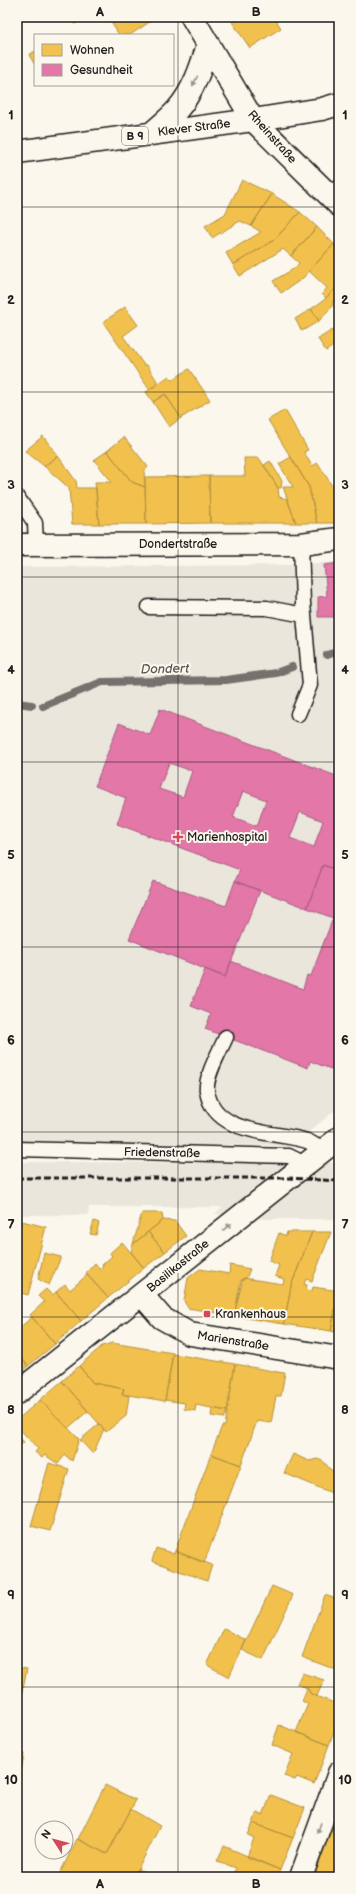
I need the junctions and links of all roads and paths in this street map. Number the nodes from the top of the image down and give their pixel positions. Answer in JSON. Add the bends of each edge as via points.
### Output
{"nodes":[{"id":1,"x":192,"y":17,"type":"edge"},
{"id":2,"x":208,"y":45,"type":"junction"},
{"id":3,"x":339,"y":104,"type":"edge"},
{"id":4,"x":253,"y":120,"type":"junction"},
{"id":5,"x":152,"y":133,"type":"junction"},
{"id":6,"x":17,"y":152,"type":"edge"},
{"id":7,"x":339,"y":200,"type":"edge"},
{"id":8,"x":17,"y":497,"type":"edge"},
{"id":9,"x":339,"y":539,"type":"edge"},
{"id":10,"x":301,"y":544,"type":"junction"},
{"id":11,"x":26,"y":545,"type":"edge"},
{"id":12,"x":149,"y":607,"type":"dead end"},
{"id":13,"x":304,"y":615,"type":"junction"},
{"id":14,"x":298,"y":714,"type":"dead end"},
{"id":15,"x":226,"y":1037,"type":"dead end"},
{"id":16,"x":331,"y":1144,"type":"edge"},
{"id":17,"x":17,"y":1149,"type":"edge"},
{"id":18,"x":305,"y":1164,"type":"junction"},
{"id":19,"x":142,"y":1295,"type":"junction"},
{"id":20,"x":339,"y":1358,"type":"edge"},
{"id":21,"x":17,"y":1393,"type":"edge"},
{"id":22,"x":336,"y":1782,"type":"edge"},
{"id":23,"x":301,"y":1877,"type":"edge"}],
"edges":[{"from":1,"to":2,"type":"street","name":"Rheinstraße"},
{"from":2,"to":4,"type":"street","name":"Rheinstraße"},
{"from":2,"to":5,"type":"street","one_way":true,"via":[[201,69],[189,93],[177,110]]},
{"from":3,"to":4,"type":"street","number":"B 9","via":[[322,110]]},
{"from":4,"to":5,"type":"street","name":"Klever Straße","number":"B 9"},
{"from":4,"to":7,"type":"street","name":"Rheinstraße"},
{"from":5,"to":6,"type":"street","name":"Klever Straße","number":"B 9"},
{"from":8,"to":11,"type":"lane","via":[[35,523]]},
{"from":9,"to":10,"type":"street","name":"Dondertstraße"},
{"from":10,"to":11,"type":"street","name":"Dondertstraße"},
{"from":10,"to":13,"type":"lane"},
{"from":12,"to":13,"type":"lane","via":[[267,608]]},
{"from":13,"to":14,"type":"lane","via":[[310,685]]},
{"from":15,"to":16,"type":"lane","via":[[210,1076],[207,1091],[220,1116],[250,1130]]},
{"from":16,"to":18,"type":"street","name":"Basilikastraße"},
{"from":17,"to":18,"type":"lane","name":"Friedenstraße","via":[[289,1156]]},
{"from":19,"to":18,"type":"street","name":"Basilikastraße","one_way":true},
{"from":19,"to":20,"type":"street","name":"Marienstraße","via":[[162,1318],[190,1334]]},
{"from":19,"to":21,"type":"street","name":"Basilikastraße"},
{"from":22,"to":23,"type":"street","one_way":true}]}
